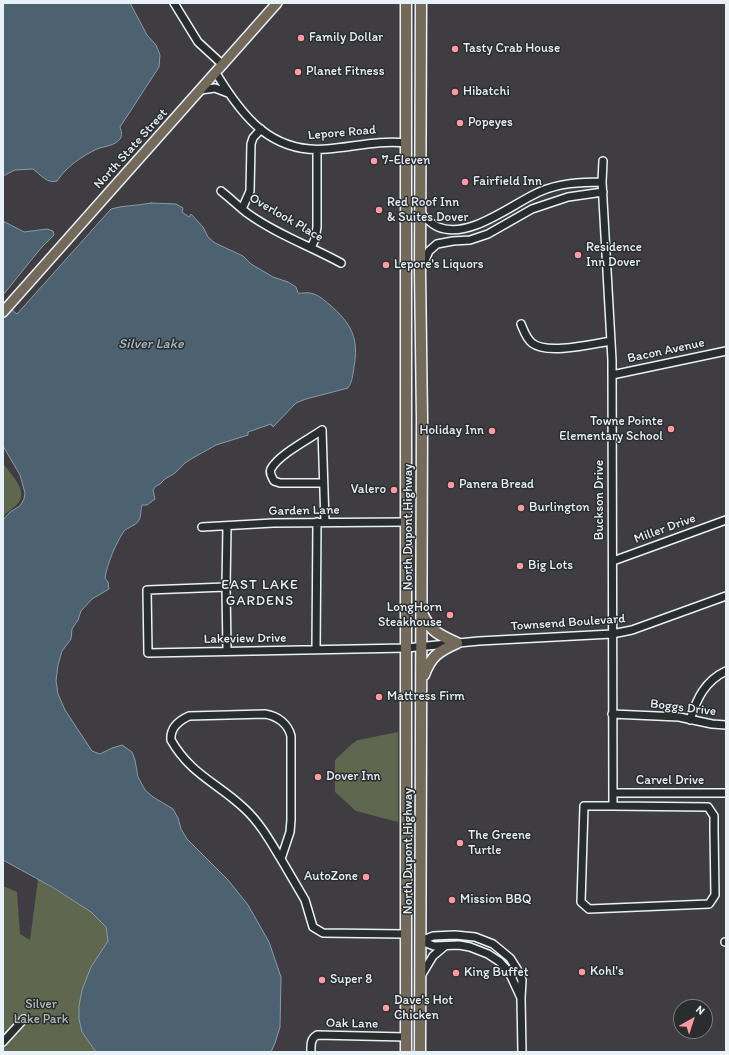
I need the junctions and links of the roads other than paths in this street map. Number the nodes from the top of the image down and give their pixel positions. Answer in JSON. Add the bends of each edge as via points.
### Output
{"nodes":[{"id":1,"x":277,"y":3,"type":"edge"},
{"id":2,"x":406,"y":3,"type":"edge"},
{"id":3,"x":421,"y":3,"type":"edge"},
{"id":4,"x":177,"y":4,"type":"edge"},
{"id":5,"x":223,"y":64,"type":"junction"},
{"id":6,"x":216,"y":73,"type":"junction"},
{"id":7,"x":200,"y":90,"type":"junction"},
{"id":8,"x":229,"y":94,"type":"junction"},
{"id":9,"x":261,"y":129,"type":"junction"},
{"id":10,"x":406,"y":143,"type":"junction"},
{"id":11,"x":317,"y":150,"type":"junction"},
{"id":12,"x":603,"y":160,"type":"dead end"},
{"id":13,"x":420,"y":173,"type":"junction"},
{"id":14,"x":602,"y":182,"type":"junction"},
{"id":15,"x":221,"y":191,"type":"dead end"},
{"id":16,"x":603,"y":192,"type":"junction"},
{"id":17,"x":520,"y":202,"type":"junction"},
{"id":18,"x":242,"y":209,"type":"junction"},
{"id":19,"x":527,"y":212,"type":"junction"},
{"id":20,"x":421,"y":214,"type":"junction"},
{"id":21,"x":312,"y":248,"type":"junction"},
{"id":22,"x":341,"y":263,"type":"dead end"},
{"id":23,"x":407,"y":269,"type":"junction"},
{"id":24,"x":420,"y":271,"type":"junction"},
{"id":25,"x":421,"y":308,"type":"junction"},
{"id":26,"x":6,"y":309,"type":"edge"},
{"id":27,"x":522,"y":324,"type":"dead end"},
{"id":28,"x":611,"y":341,"type":"junction"},
{"id":29,"x":726,"y":351,"type":"edge"},
{"id":30,"x":612,"y":375,"type":"junction"},
{"id":31,"x":323,"y":483,"type":"junction"},
{"id":32,"x":726,"y":520,"type":"edge"},
{"id":33,"x":321,"y":522,"type":"junction"},
{"id":34,"x":406,"y":522,"type":"junction"},
{"id":35,"x":228,"y":526,"type":"junction"},
{"id":36,"x":202,"y":527,"type":"dead end"},
{"id":37,"x":613,"y":561,"type":"junction"},
{"id":38,"x":226,"y":587,"type":"junction"},
{"id":39,"x":726,"y":596,"type":"edge"},
{"id":40,"x":422,"y":611,"type":"junction"},
{"id":41,"x":612,"y":634,"type":"junction"},
{"id":42,"x":457,"y":643,"type":"junction"},
{"id":43,"x":422,"y":646,"type":"junction"},
{"id":44,"x":406,"y":648,"type":"junction"},
{"id":45,"x":316,"y":649,"type":"junction"},
{"id":46,"x":227,"y":651,"type":"junction"},
{"id":47,"x":726,"y":671,"type":"edge"},
{"id":48,"x":422,"y":683,"type":"junction"},
{"id":49,"x":612,"y":714,"type":"junction"},
{"id":50,"x":690,"y":720,"type":"junction"},
{"id":51,"x":726,"y":725,"type":"edge"},
{"id":52,"x":613,"y":793,"type":"junction"},
{"id":53,"x":726,"y":793,"type":"edge"},
{"id":54,"x":685,"y":794,"type":"junction"},
{"id":55,"x":613,"y":806,"type":"junction"},
{"id":56,"x":683,"y":806,"type":"junction"},
{"id":57,"x":281,"y":859,"type":"junction"},
{"id":58,"x":406,"y":916,"type":"junction"},
{"id":59,"x":405,"y":934,"type":"junction"},
{"id":60,"x":422,"y":940,"type":"junction"},
{"id":61,"x":445,"y":946,"type":"junction"},
{"id":62,"x":421,"y":976,"type":"junction"},
{"id":63,"x":521,"y":998,"type":"junction"},
{"id":64,"x":24,"y":1019,"type":"dead end"},
{"id":65,"x":406,"y":1037,"type":"junction"},
{"id":66,"x":3,"y":1042,"type":"edge"},
{"id":67,"x":311,"y":1052,"type":"edge"},
{"id":68,"x":406,"y":1052,"type":"edge"},
{"id":69,"x":411,"y":1052,"type":"edge"},
{"id":70,"x":420,"y":1052,"type":"edge"},
{"id":71,"x":522,"y":1052,"type":"edge"}],
"edges":[{"from":1,"to":5,"type":"main road","name":"North State Street"},
{"from":2,"to":10,"type":"highway","name":"North Dupont Highway"},
{"from":3,"to":13,"type":"highway","name":"North Dupont Highway"},
{"from":4,"to":5,"type":"street","via":[[198,42]]},
{"from":5,"to":6,"type":"main road","name":"North State Street"},
{"from":6,"to":7,"type":"main road","name":"North State Street"},
{"from":6,"to":8,"type":"street","name":"Lepore Road"},
{"from":7,"to":8,"type":"street","via":[[215,88]]},
{"from":7,"to":26,"type":"main road","name":"North State Street"},
{"from":8,"to":9,"type":"street","name":"Lepore Road"},
{"from":9,"to":11,"type":"street","name":"Lepore Road","via":[[288,146]]},
{"from":9,"to":18,"type":"street","via":[[251,144],[250,191]]},
{"from":10,"to":11,"type":"street","name":"Lepore Road","via":[[378,142]]},
{"from":10,"to":13,"type":"highway","via":[[413,149]]},
{"from":10,"to":23,"type":"highway","name":"North Dupont Highway"},
{"from":11,"to":21,"type":"street","via":[[317,227]]},
{"from":12,"to":14,"type":"street","name":"Buckson Drive"},
{"from":13,"to":20,"type":"highway","name":"North Dupont Highway"},
{"from":14,"to":16,"type":"street","name":"Buckson Drive"},
{"from":14,"to":17,"type":"street","via":[[566,184],[540,191]]},
{"from":15,"to":18,"type":"street","name":"Overlook Place"},
{"from":16,"to":19,"type":"street","via":[[568,197]]},
{"from":16,"to":28,"type":"street","name":"Buckson Drive"},
{"from":17,"to":19,"type":"street"},
{"from":17,"to":20,"type":"street","via":[[479,225],[456,229],[439,227]]},
{"from":18,"to":21,"type":"street","name":"Overlook Place"},
{"from":19,"to":24,"type":"street","via":[[488,234],[470,240],[453,240],[437,244],[429,251]]},
{"from":20,"to":24,"type":"highway","name":"North Dupont Highway"},
{"from":21,"to":22,"type":"street","name":"Overlook Place"},
{"from":23,"to":25,"type":"highway","via":[[411,278],[411,301]]},
{"from":23,"to":34,"type":"highway","name":"North Dupont Highway"},
{"from":24,"to":25,"type":"highway","name":"North Dupont Highway"},
{"from":25,"to":40,"type":"highway","name":"North Dupont Highway"},
{"from":27,"to":28,"type":"street","via":[[524,334],[530,342],[544,348]]},
{"from":28,"to":30,"type":"street","name":"Buckson Drive"},
{"from":29,"to":30,"type":"street","name":"Bacon Avenue"},
{"from":30,"to":37,"type":"street","name":"Buckson Drive"},
{"from":31,"to":31,"type":"street","via":[[280,483],[274,481],[270,473],[282,456],[322,430]]},
{"from":31,"to":33,"type":"street"},
{"from":32,"to":37,"type":"street","name":"Miller Drive"},
{"from":33,"to":34,"type":"street","name":"Garden Lane"},
{"from":33,"to":35,"type":"street","name":"Garden Lane"},
{"from":33,"to":45,"type":"street"},
{"from":34,"to":44,"type":"highway","name":"North Dupont Highway"},
{"from":35,"to":36,"type":"street","name":"Garden Lane"},
{"from":35,"to":38,"type":"street"},
{"from":37,"to":41,"type":"street","name":"Buckson Drive"},
{"from":38,"to":46,"type":"street"},
{"from":38,"to":46,"type":"street","name":"Lakeview Drive","via":[[147,590],[148,653]]},
{"from":39,"to":41,"type":"street","name":"Townsend Boulevard","via":[[632,630]]},
{"from":40,"to":42,"type":"highway","via":[[435,632]]},
{"from":40,"to":43,"type":"highway","name":"North Dupont Highway"},
{"from":41,"to":42,"type":"street","name":"Townsend Boulevard"},
{"from":41,"to":49,"type":"street","name":"Buckson Drive"},
{"from":42,"to":43,"type":"street","name":"Townsend Boulevard"},
{"from":42,"to":48,"type":"highway","via":[[435,655],[428,664]]},
{"from":43,"to":44,"type":"street","name":"Townsend Boulevard"},
{"from":43,"to":48,"type":"highway","name":"North Dupont Highway"},
{"from":44,"to":45,"type":"street","name":"Lakeview Drive"},
{"from":44,"to":58,"type":"highway","name":"North Dupont Highway"},
{"from":45,"to":46,"type":"street","name":"Lakeview Drive"},
{"from":47,"to":50,"type":"street","via":[[713,678],[703,689]]},
{"from":48,"to":60,"type":"highway","name":"North Dupont Highway"},
{"from":49,"to":50,"type":"street","name":"Boggs Drive","via":[[672,716]]},
{"from":49,"to":52,"type":"street","name":"Buckson Drive"},
{"from":50,"to":51,"type":"street","name":"Boggs Drive"},
{"from":52,"to":54,"type":"street","name":"Carvel Drive"},
{"from":52,"to":55,"type":"street","name":"Buckson Drive"},
{"from":53,"to":54,"type":"street","name":"Carvel Drive"},
{"from":54,"to":56,"type":"street"},
{"from":55,"to":56,"type":"street"},
{"from":55,"to":56,"type":"street","via":[[584,806],[581,902],[589,909],[709,904],[715,895],[714,816],[708,807]]},
{"from":57,"to":57,"type":"street","via":[[250,813],[199,774],[175,748],[170,734],[180,721],[189,716],[265,714],[277,717],[287,726],[291,741],[292,813],[290,832]]},
{"from":57,"to":59,"type":"street","via":[[302,892],[311,924],[317,931]]},
{"from":58,"to":59,"type":"highway","name":"North Dupont Highway"},
{"from":58,"to":60,"type":"highway","via":[[412,932]]},
{"from":59,"to":62,"type":"highway","via":[[413,945]]},
{"from":59,"to":65,"type":"highway","name":"North Dupont Highway"},
{"from":60,"to":61,"type":"street","via":[[434,946]]},
{"from":60,"to":62,"type":"highway","name":"North Dupont Highway"},
{"from":60,"to":63,"type":"street","via":[[433,936],[463,936],[480,938],[493,944],[505,953],[518,969],[522,980]]},
{"from":61,"to":62,"type":"street","via":[[433,956]]},
{"from":61,"to":63,"type":"street","via":[[470,947],[494,957],[509,972]]},
{"from":62,"to":70,"type":"highway","name":"North Dupont Highway"},
{"from":63,"to":71,"type":"street"},
{"from":64,"to":66,"type":"street"},
{"from":65,"to":67,"type":"street","name":"Oak Lane","via":[[317,1035],[313,1038]]},
{"from":65,"to":68,"type":"highway","name":"North Dupont Highway"},
{"from":65,"to":69,"type":"highway","via":[[411,1044]]}]}
